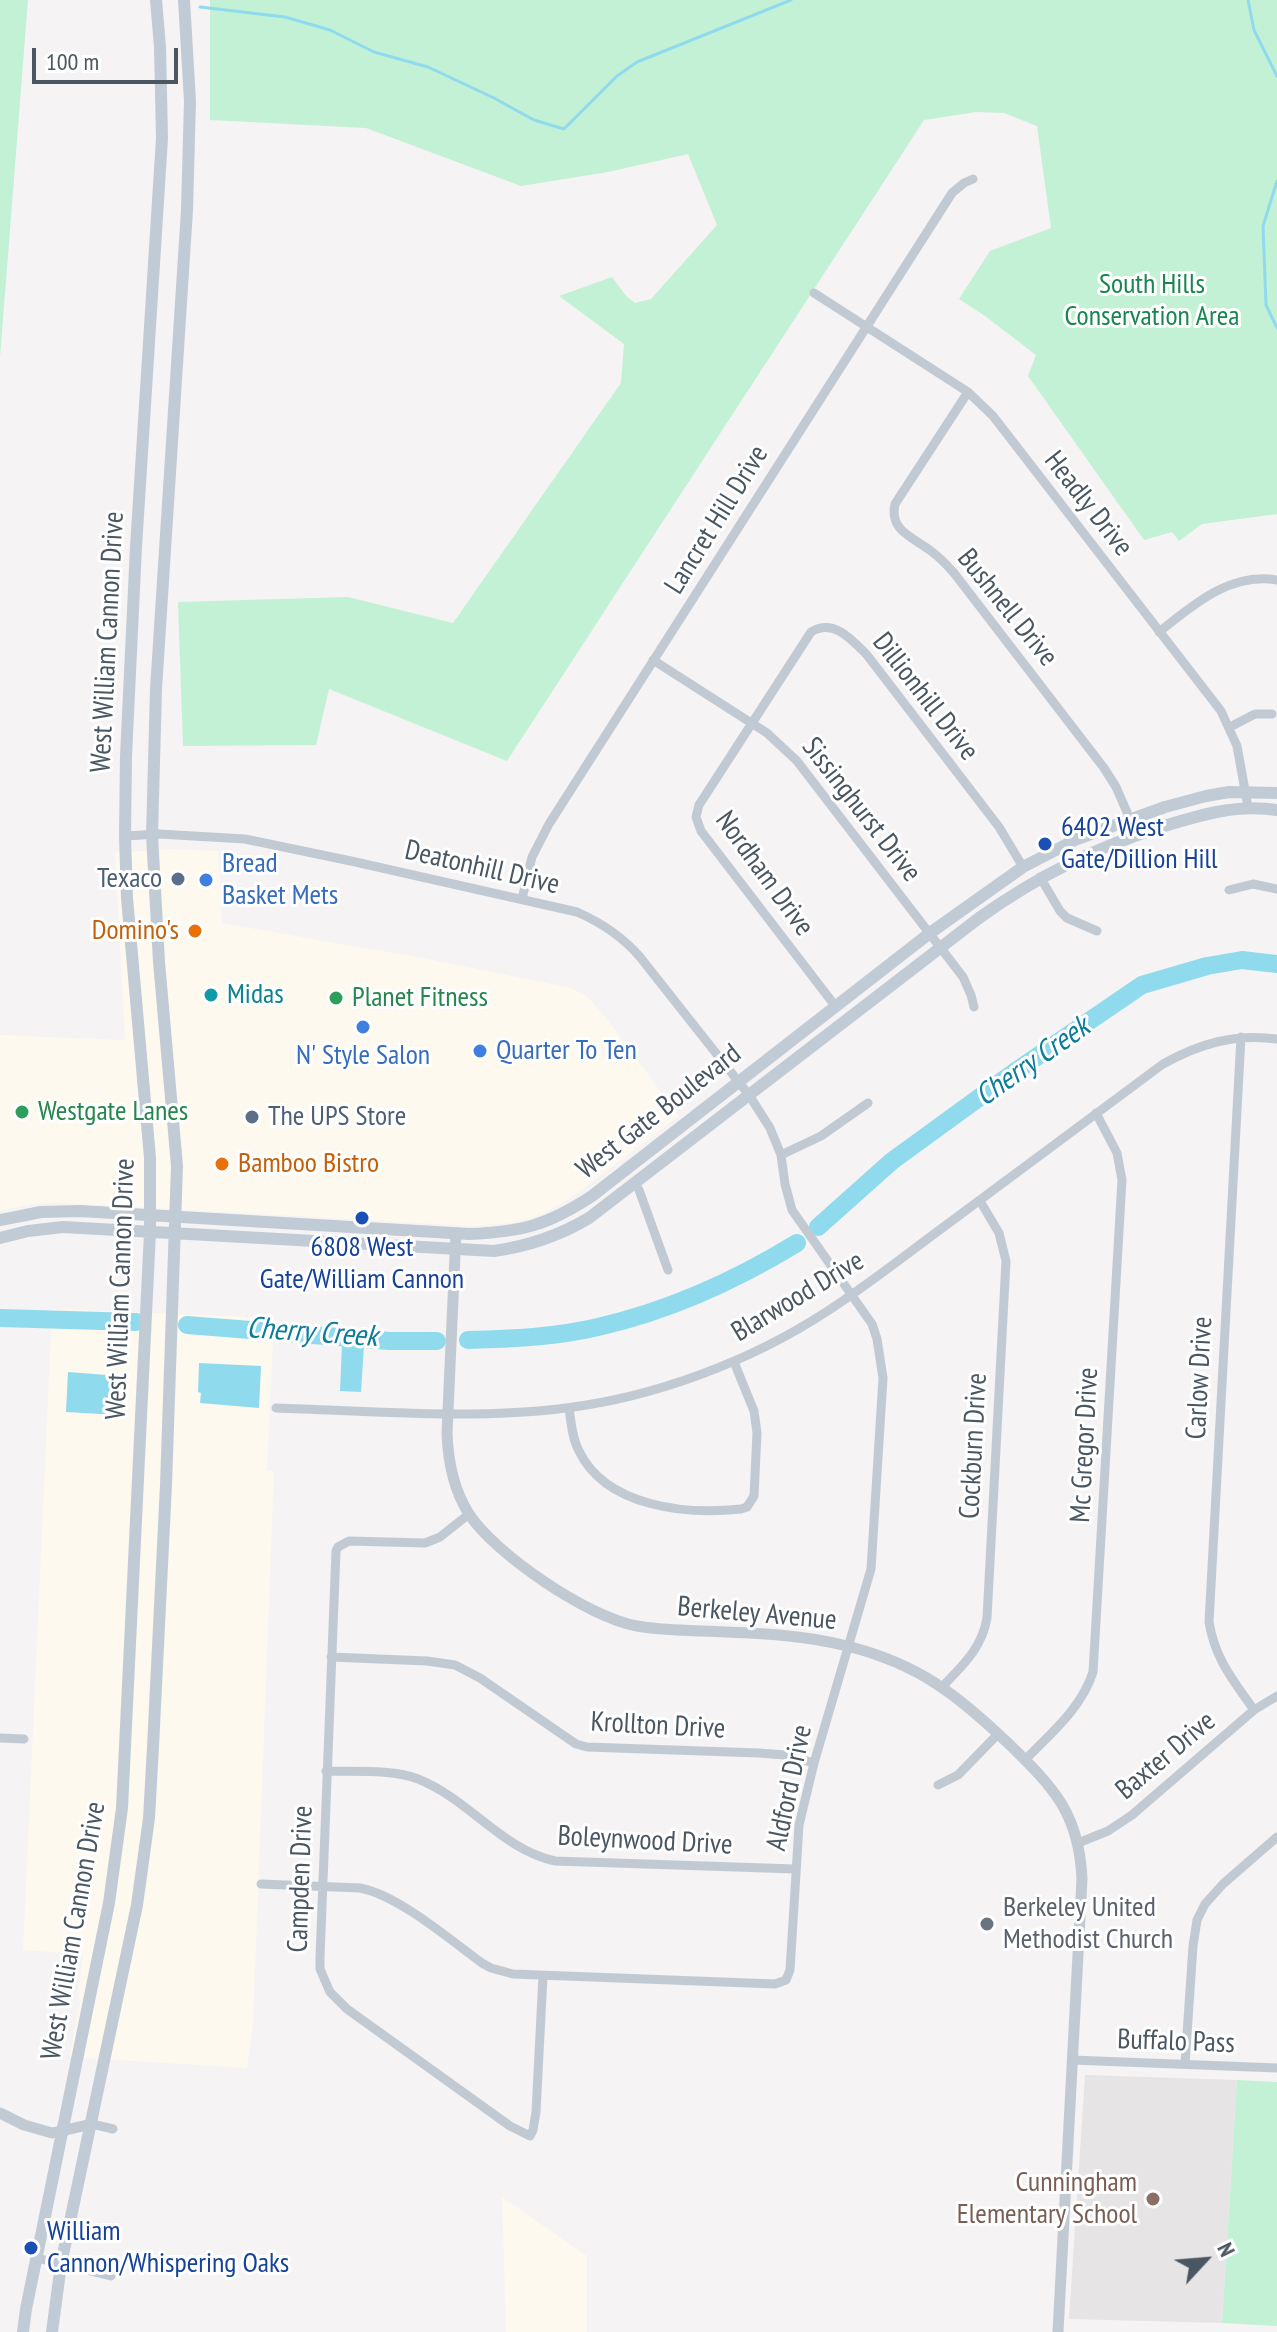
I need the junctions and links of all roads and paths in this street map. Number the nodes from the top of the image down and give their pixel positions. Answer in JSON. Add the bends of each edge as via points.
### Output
{"nodes":[{"id":1,"x":156,"y":0,"type":"edge"},
{"id":2,"x":184,"y":0,"type":"edge"},
{"id":3,"x":973,"y":179,"type":"dead end"},
{"id":4,"x":159,"y":201,"type":"junction"},
{"id":5,"x":186,"y":210,"type":"junction"},
{"id":6,"x":159,"y":215,"type":"junction"},
{"id":7,"x":814,"y":293,"type":"dead end"},
{"id":8,"x":866,"y":326,"type":"junction"},
{"id":9,"x":968,"y":392,"type":"junction"},
{"id":10,"x":1277,"y":580,"type":"edge"},
{"id":11,"x":1159,"y":632,"type":"junction"},
{"id":12,"x":653,"y":660,"type":"junction"},
{"id":13,"x":1272,"y":714,"type":"dead end"},
{"id":14,"x":753,"y":723,"type":"junction"},
{"id":15,"x":1230,"y":727,"type":"junction"},
{"id":16,"x":1246,"y":791,"type":"junction"},
{"id":17,"x":1277,"y":793,"type":"edge"},
{"id":18,"x":1248,"y":807,"type":"junction"},
{"id":19,"x":1277,"y":810,"type":"edge"},
{"id":20,"x":1130,"y":819,"type":"junction"},
{"id":21,"x":152,"y":835,"type":"junction"},
{"id":22,"x":125,"y":836,"type":"junction"},
{"id":23,"x":1023,"y":867,"type":"junction"},
{"id":24,"x":1040,"y":877,"type":"junction"},
{"id":25,"x":1277,"y":889,"type":"edge"},
{"id":26,"x":1229,"y":890,"type":"dead end"},
{"id":27,"x":522,"y":899,"type":"junction"},
{"id":28,"x":1097,"y":931,"type":"dead end"},
{"id":29,"x":930,"y":933,"type":"junction"},
{"id":30,"x":941,"y":947,"type":"junction"},
{"id":31,"x":836,"y":1007,"type":"junction"},
{"id":32,"x":974,"y":1007,"type":"dead end"},
{"id":33,"x":1241,"y":1037,"type":"junction"},
{"id":34,"x":1277,"y":1039,"type":"edge"},
{"id":35,"x":167,"y":1050,"type":"junction"},
{"id":36,"x":140,"y":1055,"type":"junction"},
{"id":37,"x":738,"y":1082,"type":"junction"},
{"id":38,"x":749,"y":1095,"type":"junction"},
{"id":39,"x":868,"y":1103,"type":"dead end"},
{"id":40,"x":1096,"y":1113,"type":"junction"},
{"id":41,"x":781,"y":1155,"type":"junction"},
{"id":42,"x":635,"y":1184,"type":"junction"},
{"id":43,"x":980,"y":1201,"type":"junction"},
{"id":44,"x":150,"y":1216,"type":"junction"},
{"id":45,"x":176,"y":1217,"type":"junction"},
{"id":46,"x":0,"y":1220,"type":"edge"},
{"id":47,"x":345,"y":1225,"type":"junction"},
{"id":48,"x":150,"y":1232,"type":"junction"},
{"id":49,"x":456,"y":1233,"type":"junction"},
{"id":50,"x":175,"y":1234,"type":"junction"},
{"id":51,"x":0,"y":1238,"type":"edge"},
{"id":52,"x":346,"y":1244,"type":"junction"},
{"id":53,"x":455,"y":1250,"type":"junction"},
{"id":54,"x":668,"y":1270,"type":"dead end"},
{"id":55,"x":851,"y":1295,"type":"junction"},
{"id":56,"x":734,"y":1362,"type":"junction"},
{"id":57,"x":276,"y":1408,"type":"dead end"},
{"id":58,"x":569,"y":1408,"type":"junction"},
{"id":59,"x":448,"y":1414,"type":"junction"},
{"id":60,"x":469,"y":1514,"type":"junction"},
{"id":61,"x":849,"y":1646,"type":"junction"},
{"id":62,"x":331,"y":1657,"type":"junction"},
{"id":63,"x":129,"y":1679,"type":"junction"},
{"id":64,"x":156,"y":1681,"type":"junction"},
{"id":65,"x":943,"y":1686,"type":"junction"},
{"id":66,"x":1277,"y":1696,"type":"edge"},
{"id":67,"x":1254,"y":1710,"type":"junction"},
{"id":68,"x":998,"y":1734,"type":"junction"},
{"id":69,"x":0,"y":1738,"type":"edge"},
{"id":70,"x":24,"y":1739,"type":"dead end"},
{"id":71,"x":1025,"y":1760,"type":"junction"},
{"id":72,"x":814,"y":1763,"type":"junction"},
{"id":73,"x":326,"y":1771,"type":"junction"},
{"id":74,"x":938,"y":1785,"type":"dead end"},
{"id":75,"x":1277,"y":1837,"type":"edge"},
{"id":76,"x":1078,"y":1843,"type":"junction"},
{"id":77,"x":795,"y":1869,"type":"junction"},
{"id":78,"x":261,"y":1884,"type":"dead end"},
{"id":79,"x":321,"y":1887,"type":"junction"},
{"id":80,"x":543,"y":1976,"type":"junction"},
{"id":81,"x":1072,"y":2060,"type":"junction"},
{"id":82,"x":1185,"y":2064,"type":"junction"},
{"id":83,"x":1277,"y":2068,"type":"edge"},
{"id":84,"x":0,"y":2113,"type":"edge"},
{"id":85,"x":92,"y":2124,"type":"junction"},
{"id":86,"x":113,"y":2129,"type":"dead end"},
{"id":87,"x":62,"y":2131,"type":"junction"},
{"id":88,"x":37,"y":2258,"type":"junction"},
{"id":89,"x":61,"y":2264,"type":"junction"},
{"id":90,"x":111,"y":2276,"type":"dead end"},
{"id":91,"x":26,"y":2309,"type":"junction"},
{"id":92,"x":23,"y":2332,"type":"edge"},
{"id":93,"x":31,"y":2332,"type":"edge"},
{"id":94,"x":52,"y":2332,"type":"edge"},
{"id":95,"x":1058,"y":2332,"type":"edge"}],
"edges":[{"from":1,"to":4,"type":"main road","name":"West William Cannon Drive","via":[[162,93]]},
{"from":2,"to":5,"type":"main road","name":"West William Cannon Drive","via":[[190,101]]},
{"from":3,"to":8,"type":"street","name":"Lancret Hill Drive","via":[[952,193]]},
{"from":4,"to":5,"type":"main road"},
{"from":4,"to":6,"type":"main road","name":"West William Cannon Drive"},
{"from":5,"to":6,"type":"main road"},
{"from":5,"to":21,"type":"main road","name":"West William Cannon Drive"},
{"from":6,"to":22,"type":"main road","name":"West William Cannon Drive","via":[[135,562]]},
{"from":7,"to":8,"type":"street","name":"Headly Drive"},
{"from":8,"to":9,"type":"street","name":"Headly Drive"},
{"from":8,"to":12,"type":"street","name":"Lancret Hill Drive"},
{"from":9,"to":11,"type":"street","name":"Headly Drive","via":[[993,416]]},
{"from":9,"to":20,"type":"street","name":"Bushnell Drive","via":[[895,504],[896,525],[954,573],[1104,768]]},
{"from":10,"to":11,"type":"street","via":[[1243,581],[1219,589]]},
{"from":11,"to":15,"type":"street","name":"Headly Drive"},
{"from":12,"to":14,"type":"street","name":"Sissinghurst Drive"},
{"from":12,"to":27,"type":"street","name":"Lancret Hill Drive","via":[[538,843]]},
{"from":13,"to":15,"type":"street","via":[[1255,714]]},
{"from":14,"to":23,"type":"street","name":"Dillionhill Drive","via":[[811,632],[830,627],[842,632],[867,655],[999,827]]},
{"from":14,"to":29,"type":"street","name":"Sissinghurst Drive","via":[[797,761]]},
{"from":14,"to":31,"type":"street","name":"Nordham Drive","via":[[699,805],[697,824]]},
{"from":15,"to":16,"type":"street","name":"Headly Drive"},
{"from":16,"to":17,"type":"main road","name":"West Gate Boulevard"},
{"from":16,"to":18,"type":"street","name":"Headly Drive"},
{"from":16,"to":20,"type":"main road","name":"West Gate Boulevard","via":[[1206,796]]},
{"from":18,"to":19,"type":"main road","name":"West Gate Boulevard"},
{"from":18,"to":24,"type":"main road","name":"West Gate Boulevard","via":[[1147,831]]},
{"from":20,"to":23,"type":"main road","name":"West Gate Boulevard"},
{"from":21,"to":22,"type":"street","name":"Deatonhill Drive"},
{"from":21,"to":27,"type":"street","name":"Deatonhill Drive","via":[[245,839]]},
{"from":21,"to":35,"type":"main road","name":"West William Cannon Drive"},
{"from":22,"to":36,"type":"main road","name":"West William Cannon Drive"},
{"from":23,"to":29,"type":"main road","name":"West Gate Boulevard"},
{"from":24,"to":28,"type":"street","via":[[1067,918]]},
{"from":24,"to":30,"type":"main road","name":"West Gate Boulevard"},
{"from":25,"to":26,"type":"street","via":[[1253,884]]},
{"from":27,"to":37,"type":"street","name":"Deatonhill Drive","via":[[577,912],[620,936]]},
{"from":29,"to":30,"type":"street","name":"Sissinghurst Drive"},
{"from":29,"to":31,"type":"main road","name":"West Gate Boulevard"},
{"from":30,"to":32,"type":"street","name":"Sissinghurst Drive","via":[[963,977]]},
{"from":30,"to":38,"type":"main road","name":"West Gate Boulevard"},
{"from":31,"to":37,"type":"main road","name":"West Gate Boulevard"},
{"from":33,"to":34,"type":"street","name":"Blarwood Drive"},
{"from":33,"to":40,"type":"street","name":"Blarwood Drive","via":[[1180,1054]]},
{"from":33,"to":67,"type":"street","name":"Carlow Drive","via":[[1209,1622],[1220,1661]]},
{"from":35,"to":36,"type":"main road"},
{"from":35,"to":45,"type":"main road","name":"West William Cannon Drive"},
{"from":36,"to":44,"type":"main road","name":"West William Cannon Drive"},
{"from":37,"to":38,"type":"street","name":"Deatonhill Drive"},
{"from":37,"to":49,"type":"main road","name":"West Gate Boulevard","via":[[571,1210],[517,1231]]},
{"from":38,"to":41,"type":"street","name":"Aldford Drive"},
{"from":38,"to":42,"type":"main road","name":"West Gate Boulevard"},
{"from":39,"to":41,"type":"street","via":[[831,1131]]},
{"from":40,"to":43,"type":"street","name":"Blarwood Drive"},
{"from":40,"to":71,"type":"street","name":"Mc Gregor Drive","via":[[1117,1153],[1122,1180],[1093,1672],[1084,1695]]},
{"from":41,"to":55,"type":"street","name":"Aldford Drive","via":[[792,1210]]},
{"from":42,"to":53,"type":"main road","name":"West Gate Boulevard","via":[[589,1218],[548,1238],[494,1251]]},
{"from":42,"to":54,"type":"street"},
{"from":43,"to":55,"type":"street","name":"Blarwood Drive"},
{"from":43,"to":65,"type":"street","name":"Cockburn Drive","via":[[999,1233],[1006,1261],[987,1618],[974,1653]]},
{"from":44,"to":45,"type":"main road","name":"West Gate Boulevard"},
{"from":44,"to":46,"type":"main road","name":"West Gate Boulevard","via":[[70,1211]]},
{"from":44,"to":48,"type":"main road","name":"West William Cannon Drive"},
{"from":45,"to":47,"type":"main road","name":"West Gate Boulevard"},
{"from":45,"to":50,"type":"main road","name":"West William Cannon Drive"},
{"from":47,"to":49,"type":"main road","name":"West Gate Boulevard"},
{"from":47,"to":52,"type":"main road"},
{"from":48,"to":50,"type":"main road","name":"West Gate Boulevard"},
{"from":48,"to":51,"type":"main road","name":"West Gate Boulevard","via":[[53,1228]]},
{"from":48,"to":63,"type":"main road","name":"West William Cannon Drive"},
{"from":49,"to":53,"type":"street","name":"Berkeley Avenue"},
{"from":50,"to":52,"type":"main road","name":"West Gate Boulevard"},
{"from":50,"to":64,"type":"main road","name":"West William Cannon Drive"},
{"from":52,"to":53,"type":"main road","name":"West Gate Boulevard"},
{"from":53,"to":59,"type":"street","name":"Berkeley Avenue"},
{"from":55,"to":56,"type":"street","name":"Blarwood Drive"},
{"from":55,"to":61,"type":"street","name":"Aldford Drive","via":[[877,1339],[883,1378],[871,1569]]},
{"from":56,"to":58,"type":"street","name":"Blarwood Drive","via":[[645,1392]]},
{"from":56,"to":58,"type":"street","via":[[757,1433],[754,1496],[741,1509],[680,1508],[629,1497],[582,1456]]},
{"from":57,"to":59,"type":"street","name":"Blarwood Drive"},
{"from":58,"to":59,"type":"street","name":"Blarwood Drive"},
{"from":59,"to":60,"type":"street","name":"Berkeley Avenue","via":[[450,1468]]},
{"from":60,"to":61,"type":"street","name":"Berkeley Avenue","via":[[517,1561],[565,1596],[618,1623],[776,1634]]},
{"from":60,"to":62,"type":"street","name":"Campden Drive","via":[[425,1543],[359,1540],[338,1547]]},
{"from":61,"to":65,"type":"street","name":"Berkeley Avenue"},
{"from":61,"to":72,"type":"street","name":"Aldford Drive"},
{"from":62,"to":72,"type":"street","name":"Krollton Drive","via":[[455,1665],[587,1747],[759,1753]]},
{"from":62,"to":73,"type":"street","name":"Campden Drive"},
{"from":63,"to":64,"type":"main road"},
{"from":63,"to":87,"type":"main road","name":"West William Cannon Drive","via":[[116,1857]]},
{"from":64,"to":85,"type":"main road","name":"West William Cannon Drive","via":[[142,1869]]},
{"from":65,"to":68,"type":"street","name":"Berkeley Avenue"},
{"from":66,"to":67,"type":"street","name":"Baxter Drive"},
{"from":67,"to":76,"type":"street","name":"Baxter Drive","via":[[1132,1815]]},
{"from":68,"to":71,"type":"street","name":"Berkeley Avenue"},
{"from":68,"to":74,"type":"street","via":[[958,1775]]},
{"from":69,"to":70,"type":"street"},
{"from":71,"to":76,"type":"street","name":"Berkeley Avenue","via":[[1056,1793]]},
{"from":72,"to":77,"type":"street","name":"Aldford Drive"},
{"from":73,"to":77,"type":"street","name":"Boleynwood Drive","via":[[414,1777],[542,1858]]},
{"from":73,"to":79,"type":"street","name":"Campden Drive"},
{"from":75,"to":82,"type":"street","via":[[1223,1884],[1197,1920]]},
{"from":76,"to":81,"type":"street","name":"Berkeley Avenue","via":[[1082,1879]]},
{"from":77,"to":80,"type":"street","name":"Aldford Drive","via":[[790,1970],[781,1983]]},
{"from":78,"to":79,"type":"street","name":"Aldford Drive"},
{"from":79,"to":80,"type":"street","name":"Aldford Drive","via":[[383,1894],[491,1968]]},
{"from":79,"to":80,"type":"street","name":"Campden Drive","via":[[320,1969],[330,1992],[530,2136],[536,2112]]},
{"from":81,"to":82,"type":"street","name":"Buffalo Pass"},
{"from":81,"to":95,"type":"street","name":"Berkeley Avenue"},
{"from":82,"to":83,"type":"street","name":"Buffalo Pass"},
{"from":84,"to":87,"type":"street","via":[[24,2125]]},
{"from":85,"to":86,"type":"street"},
{"from":85,"to":87,"type":"street"},
{"from":85,"to":89,"type":"main road","name":"West William Cannon Drive"},
{"from":87,"to":88,"type":"main road","name":"West William Cannon Drive"},
{"from":88,"to":89,"type":"street"},
{"from":88,"to":91,"type":"main road","name":"West William Cannon Drive"},
{"from":89,"to":90,"type":"street"},
{"from":89,"to":94,"type":"main road","name":"West William Cannon Drive"},
{"from":91,"to":92,"type":"main road","name":"West William Cannon Drive"},
{"from":91,"to":93,"type":"main road"}]}
